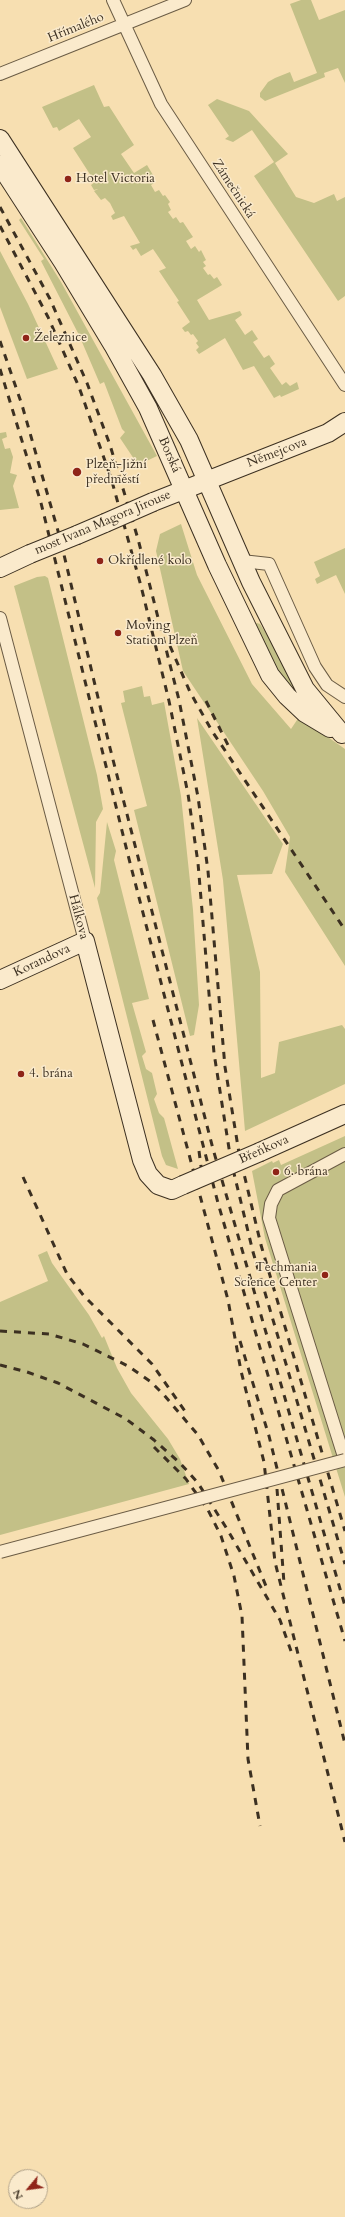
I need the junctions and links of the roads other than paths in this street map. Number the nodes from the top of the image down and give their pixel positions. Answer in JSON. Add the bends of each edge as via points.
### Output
{"nodes":[{"id":1,"x":114,"y":0,"type":"edge"},
{"id":2,"x":185,"y":0,"type":"edge"},
{"id":3,"x":124,"y":24,"type":"junction"},
{"id":4,"x":0,"y":74,"type":"edge"},
{"id":5,"x":0,"y":139,"type":"edge"},
{"id":6,"x":0,"y":165,"type":"edge"},
{"id":7,"x":345,"y":385,"type":"edge"},
{"id":8,"x":345,"y":422,"type":"edge"},
{"id":9,"x":208,"y":480,"type":"junction"},
{"id":10,"x":184,"y":490,"type":"junction"},
{"id":11,"x":242,"y":561,"type":"junction"},
{"id":12,"x":0,"y":568,"type":"edge"},
{"id":13,"x":0,"y":618,"type":"edge"},
{"id":14,"x":345,"y":697,"type":"edge"},
{"id":15,"x":343,"y":735,"type":"edge"},
{"id":16,"x":84,"y":942,"type":"junction"},
{"id":17,"x":0,"y":980,"type":"edge"},
{"id":18,"x":345,"y":1114,"type":"edge"},
{"id":19,"x":345,"y":1154,"type":"edge"},
{"id":20,"x":183,"y":1185,"type":"joint"},
{"id":21,"x":330,"y":1411,"type":"junction"},
{"id":22,"x":345,"y":1426,"type":"edge"},
{"id":23,"x":345,"y":1460,"type":"edge"},
{"id":24,"x":0,"y":1552,"type":"edge"}],
"edges":[{"from":1,"to":3,"type":"street","name":"Zámečnická"},
{"from":2,"to":3,"type":"street","name":"Hřímalého"},
{"from":3,"to":4,"type":"street","name":"Hřímalého"},
{"from":3,"to":7,"type":"street","name":"Zámečnická","via":[[161,104]]},
{"from":5,"to":9,"type":"street","name":"Borská","via":[[152,375],[189,440]]},
{"from":6,"to":10,"type":"street","name":"Borská","via":[[113,345],[148,408]]},
{"from":8,"to":9,"type":"street","name":"Němejcova","via":[[328,433]]},
{"from":9,"to":10,"type":"street","name":"most Ivana Magora Jirouse"},
{"from":9,"to":11,"type":"street","name":"Borská"},
{"from":10,"to":12,"type":"street","name":"most Ivana Magora Jirouse","bridge":true},
{"from":10,"to":15,"type":"street","name":"Borská","via":[[270,675],[286,696],[305,713]]},
{"from":11,"to":14,"type":"street","via":[[269,564],[315,667],[327,685]]},
{"from":11,"to":15,"type":"street","name":"Borská","via":[[304,689]]},
{"from":13,"to":16,"type":"street","name":"Hálkova"},
{"from":16,"to":17,"type":"street","name":"Korandova"},
{"from":16,"to":20,"type":"street","name":"Hálkova","via":[[142,1160],[148,1174],[158,1185],[172,1190]]},
{"from":18,"to":20,"type":"street","name":"Břeňkova","bridge":true},
{"from":19,"to":21,"type":"street","via":[[278,1190],[269,1218]]},
{"from":21,"to":22,"type":"street"},
{"from":21,"to":23,"type":"street"},
{"from":23,"to":24,"type":"street","bridge":true}]}
